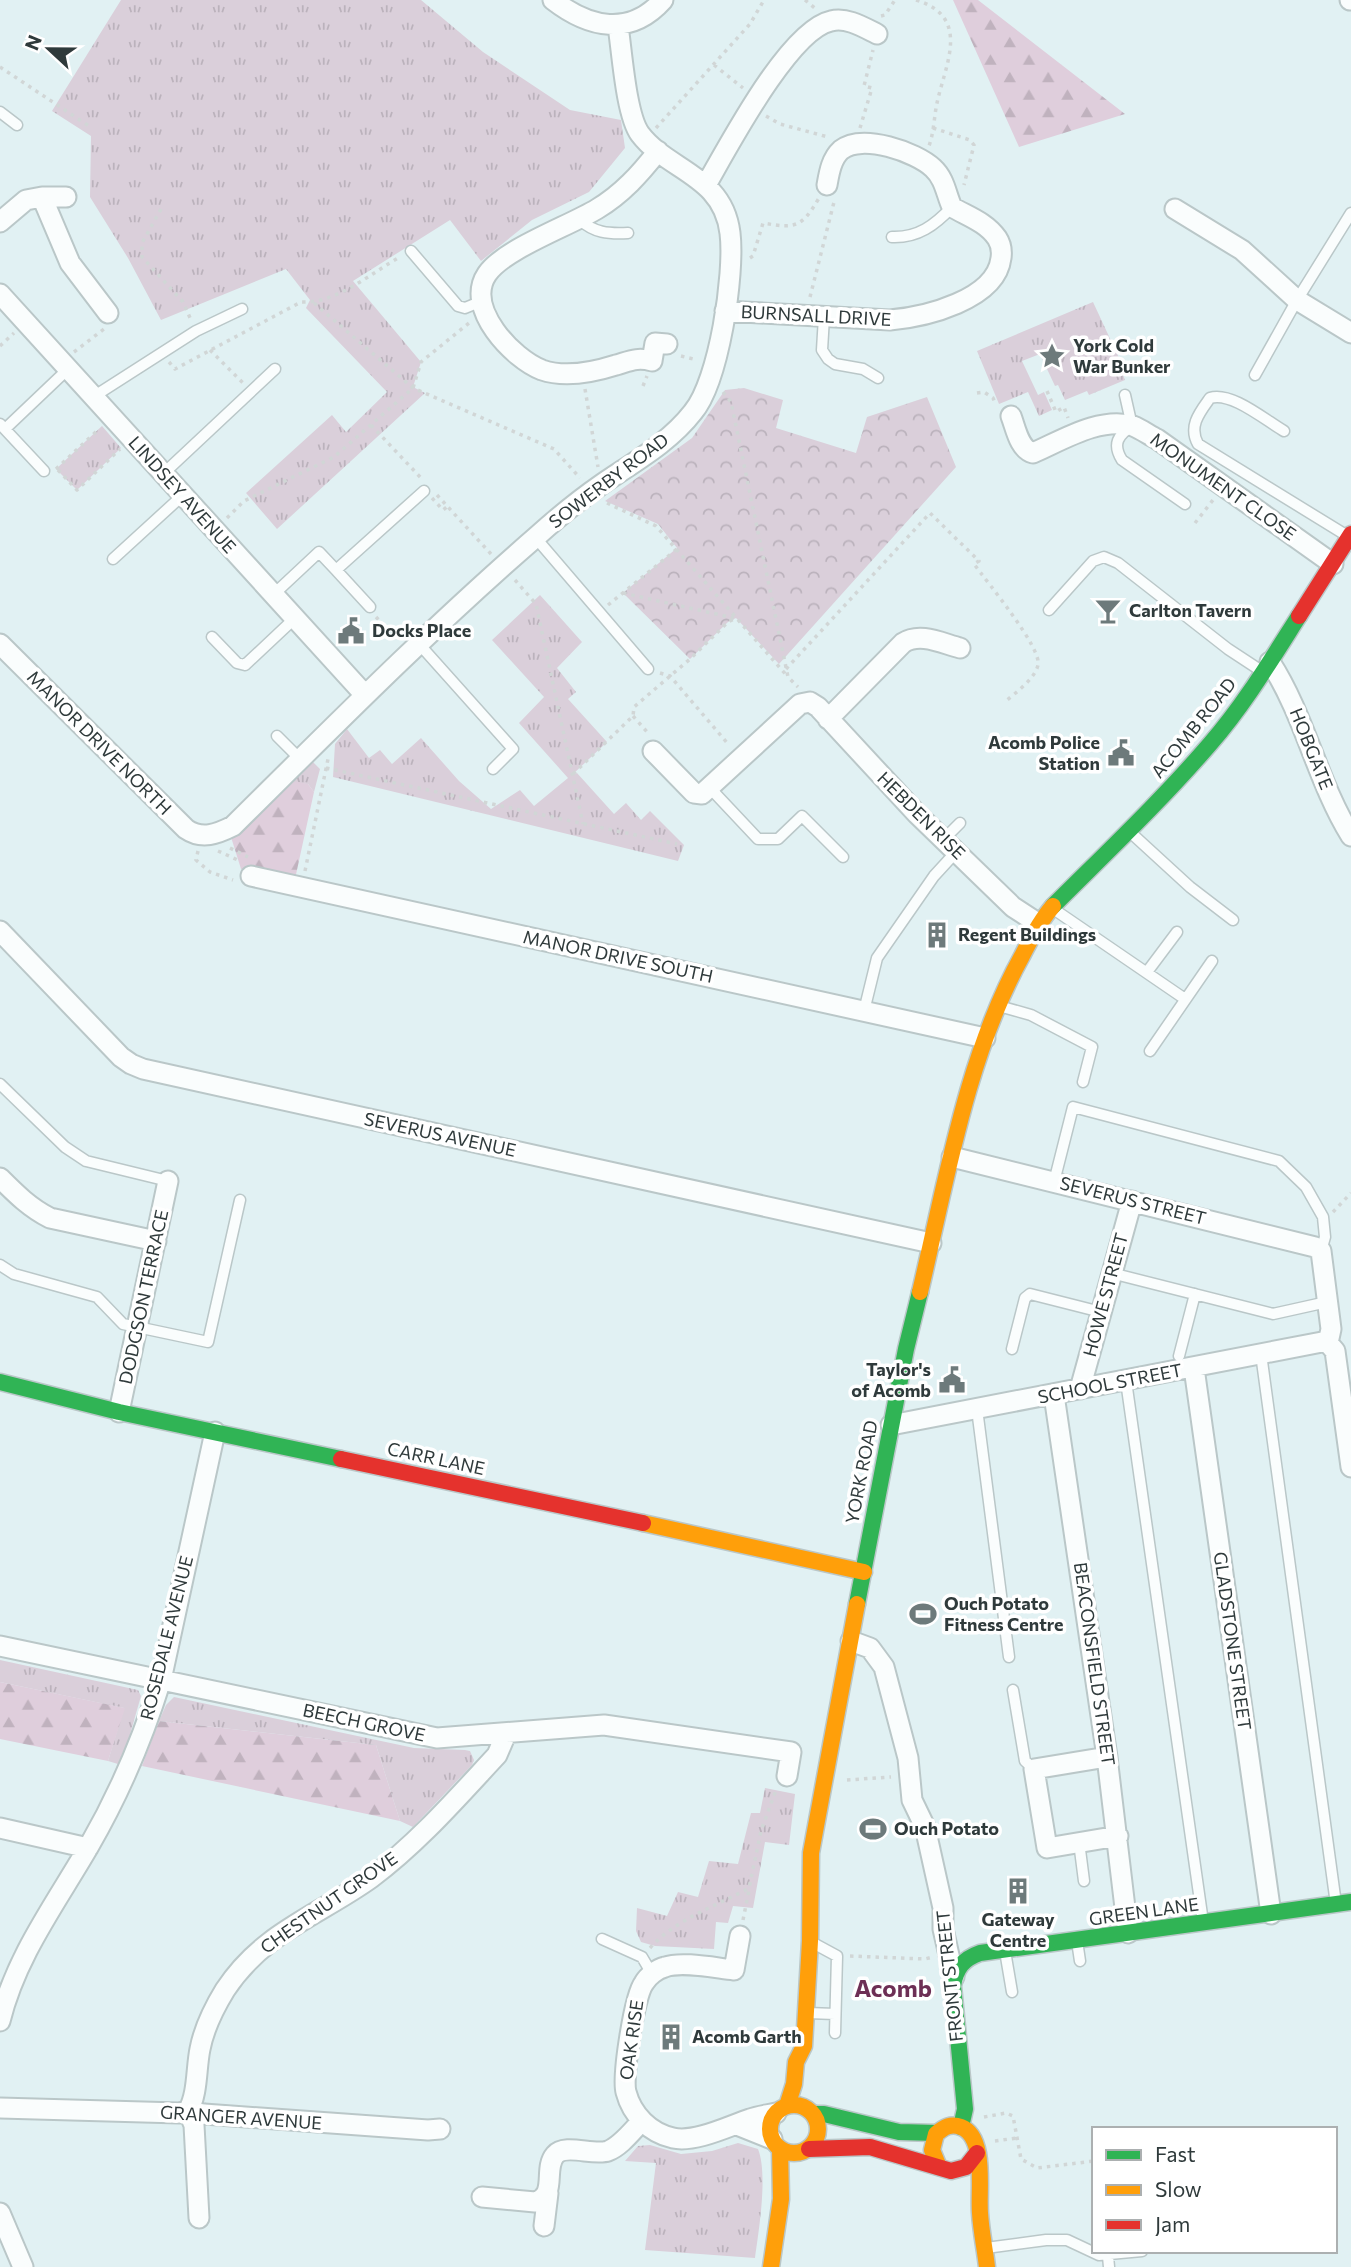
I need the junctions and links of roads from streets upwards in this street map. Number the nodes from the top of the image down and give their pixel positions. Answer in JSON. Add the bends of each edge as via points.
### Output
{"nodes":[{"id":1,"x":553,"y":0,"type":"edge"},
{"id":2,"x":663,"y":0,"type":"edge"},
{"id":3,"x":618,"y":26,"type":"junction"},
{"id":4,"x":877,"y":34,"type":"road end"},
{"id":5,"x":652,"y":145,"type":"junction"},
{"id":6,"x":706,"y":185,"type":"junction"},
{"id":7,"x":822,"y":192,"type":"road end"},
{"id":8,"x":42,"y":197,"type":"junction"},
{"id":9,"x":66,"y":197,"type":"dead end"},
{"id":10,"x":1175,"y":209,"type":"dead end"},
{"id":11,"x":0,"y":222,"type":"edge"},
{"id":12,"x":0,"y":294,"type":"edge"},
{"id":13,"x":725,"y":311,"type":"junction"},
{"id":14,"x":108,"y":313,"type":"road end"},
{"id":15,"x":1351,"y":333,"type":"edge"},
{"id":16,"x":672,"y":350,"type":"road end"},
{"id":17,"x":1004,"y":411,"type":"road end"},
{"id":18,"x":1350,"y":536,"type":"edge"},
{"id":19,"x":1333,"y":564,"type":"junction"},
{"id":20,"x":1,"y":648,"type":"edge"},
{"id":21,"x":960,"y":648,"type":"dead end"},
{"id":22,"x":1266,"y":667,"type":"junction"},
{"id":23,"x":365,"y":695,"type":"junction"},
{"id":24,"x":828,"y":719,"type":"junction"},
{"id":25,"x":653,"y":751,"type":"dead end"},
{"id":26,"x":210,"y":835,"type":"joint"},
{"id":27,"x":1351,"y":836,"type":"edge"},
{"id":28,"x":251,"y":876,"type":"road end"},
{"id":29,"x":1039,"y":924,"type":"junction"},
{"id":30,"x":0,"y":932,"type":"edge"},
{"id":31,"x":985,"y":1038,"type":"junction"},
{"id":32,"x":952,"y":1157,"type":"junction"},
{"id":33,"x":0,"y":1178,"type":"edge"},
{"id":34,"x":168,"y":1181,"type":"road end"},
{"id":35,"x":1132,"y":1201,"type":"junction"},
{"id":36,"x":156,"y":1241,"type":"junction"},
{"id":37,"x":931,"y":1243,"type":"junction"},
{"id":38,"x":1328,"y":1343,"type":"junction"},
{"id":39,"x":1186,"y":1362,"type":"junction"},
{"id":40,"x":0,"y":1382,"type":"edge"},
{"id":41,"x":1080,"y":1389,"type":"junction"},
{"id":42,"x":1054,"y":1395,"type":"junction"},
{"id":43,"x":1347,"y":1405,"type":"edge"},
{"id":44,"x":119,"y":1412,"type":"junction"},
{"id":45,"x":891,"y":1424,"type":"junction"},
{"id":46,"x":215,"y":1432,"type":"junction"},
{"id":47,"x":1351,"y":1467,"type":"edge"},
{"id":48,"x":864,"y":1572,"type":"junction"},
{"id":49,"x":851,"y":1641,"type":"junction"},
{"id":50,"x":0,"y":1646,"type":"edge"},
{"id":51,"x":161,"y":1680,"type":"junction"},
{"id":52,"x":506,"y":1734,"type":"junction"},
{"id":53,"x":1107,"y":1757,"type":"junction"},
{"id":54,"x":787,"y":1776,"type":"road end"},
{"id":55,"x":0,"y":1828,"type":"edge"},
{"id":56,"x":1118,"y":1836,"type":"junction"},
{"id":57,"x":88,"y":1848,"type":"junction"},
{"id":58,"x":1344,"y":1903,"type":"edge"},
{"id":59,"x":1271,"y":1914,"type":"junction"},
{"id":60,"x":1129,"y":1933,"type":"junction"},
{"id":61,"x":740,"y":1936,"type":"road end"},
{"id":62,"x":954,"y":1977,"type":"junction"},
{"id":63,"x":0,"y":2021,"type":"edge"},
{"id":64,"x":804,"y":2046,"type":"junction"},
{"id":65,"x":811,"y":2071,"type":"dead end"},
{"id":66,"x":813,"y":2093,"type":"dead end"},
{"id":67,"x":0,"y":2108,"type":"edge"},
{"id":68,"x":781,"y":2110,"type":"junction"},
{"id":69,"x":188,"y":2111,"type":"junction"},
{"id":70,"x":813,"y":2113,"type":"junction"},
{"id":71,"x":641,"y":2122,"type":"junction"},
{"id":72,"x":963,"y":2122,"type":"junction"},
{"id":73,"x":737,"y":2124,"type":"junction"},
{"id":74,"x":440,"y":2129,"type":"dead end"},
{"id":75,"x":937,"y":2133,"type":"junction"},
{"id":76,"x":776,"y":2144,"type":"junction"},
{"id":77,"x":807,"y":2150,"type":"junction"},
{"id":78,"x":977,"y":2152,"type":"junction"},
{"id":79,"x":944,"y":2169,"type":"junction"},
{"id":80,"x":548,"y":2193,"type":"junction"},
{"id":81,"x":482,"y":2197,"type":"dead end"},
{"id":82,"x":781,"y":2199,"type":"junction"},
{"id":83,"x":980,"y":2211,"type":"junction"},
{"id":84,"x":0,"y":2213,"type":"edge"},
{"id":85,"x":199,"y":2218,"type":"dead end"},
{"id":86,"x":544,"y":2226,"type":"dead end"},
{"id":87,"x":23,"y":2267,"type":"edge"},
{"id":88,"x":771,"y":2267,"type":"edge"},
{"id":89,"x":987,"y":2267,"type":"edge"}],
"edges":[{"from":1,"to":3,"type":"street","via":[[573,15]]},
{"from":2,"to":3,"type":"street","via":[[645,16]]},
{"from":3,"to":5,"type":"street","name":"SOWERBY ROAD","via":[[632,118]]},
{"from":4,"to":6,"type":"street","via":[[834,20],[814,30],[787,57],[761,107]]},
{"from":5,"to":6,"type":"street","name":"SOWERBY ROAD"},
{"from":5,"to":16,"type":"street","via":[[637,177],[620,193],[498,263],[483,281],[484,307],[495,332],[509,348],[543,370],[583,373],[638,357],[652,361],[655,344]]},
{"from":6,"to":13,"type":"street","name":"SOWERBY ROAD","via":[[730,231]]},
{"from":7,"to":13,"type":"street","name":"BURNSALL DRIVE","via":[[842,149],[855,144],[892,148],[924,161],[940,176],[955,209],[998,239],[1001,262],[990,283],[946,309],[910,319]]},
{"from":8,"to":9,"type":"street"},
{"from":8,"to":11,"type":"street","via":[[26,200]]},
{"from":8,"to":14,"type":"street","via":[[70,263]]},
{"from":10,"to":15,"type":"street","via":[[1242,250],[1297,300]]},
{"from":12,"to":23,"type":"street","name":"LINDSEY AVENUE"},
{"from":13,"to":23,"type":"street","name":"SOWERBY ROAD","via":[[712,378],[695,411],[665,441],[594,489],[535,537]]},
{"from":17,"to":19,"type":"street","name":"MONUMENT CLOSE","via":[[1022,446],[1033,453],[1096,427],[1132,426]]},
{"from":18,"to":19,"type":"main road","name":"ACOMB ROAD"},
{"from":19,"to":22,"type":"main road","name":"ACOMB ROAD"},
{"from":20,"to":26,"type":"street","name":"MANOR DRIVE NORTH","via":[[186,829],[194,835]]},
{"from":21,"to":24,"type":"street","via":[[912,637]]},
{"from":22,"to":27,"type":"street","name":"HOBGATE","via":[[1291,699]]},
{"from":22,"to":29,"type":"main road","name":"ACOMB ROAD","via":[[1211,743]]},
{"from":23,"to":26,"type":"street","name":"SOWERBY ROAD","via":[[233,826]]},
{"from":24,"to":25,"type":"street","name":"HEBDEN RISE","via":[[810,702],[800,704],[702,794],[694,793]]},
{"from":24,"to":29,"type":"street","name":"HEBDEN RISE","via":[[950,846],[1013,906]]},
{"from":28,"to":31,"type":"street","name":"MANOR DRIVE SOUTH"},
{"from":29,"to":31,"type":"main road","name":"YORK ROAD","via":[[1007,982]]},
{"from":30,"to":37,"type":"street","name":"SEVERUS AVENUE","via":[[121,1057],[143,1069]]},
{"from":31,"to":32,"type":"main road","name":"YORK ROAD"},
{"from":32,"to":35,"type":"street","name":"SEVERUS STREET"},
{"from":32,"to":37,"type":"main road","name":"YORK ROAD"},
{"from":33,"to":36,"type":"street","via":[[50,1218]]},
{"from":34,"to":36,"type":"street","name":"DODGSON TERRACE"},
{"from":35,"to":38,"type":"street","name":"SEVERUS STREET","via":[[1318,1249],[1331,1329]]},
{"from":35,"to":41,"type":"street","name":"HOWE STREET"},
{"from":36,"to":44,"type":"street","name":"DODGSON TERRACE"},
{"from":37,"to":45,"type":"main road","name":"YORK ROAD"},
{"from":38,"to":39,"type":"street","name":"SCHOOL STREET"},
{"from":38,"to":43,"type":"street","via":[[1335,1351]]},
{"from":39,"to":41,"type":"street","name":"SCHOOL STREET","via":[[1126,1381]]},
{"from":39,"to":59,"type":"street","name":"GLADSTONE STREET"},
{"from":40,"to":44,"type":"main road","name":"CARR LANE"},
{"from":41,"to":42,"type":"street","name":"SCHOOL STREET"},
{"from":42,"to":45,"type":"street","name":"SCHOOL STREET"},
{"from":42,"to":53,"type":"street","name":"BEACONSFIELD STREET"},
{"from":43,"to":47,"type":"street"},
{"from":44,"to":46,"type":"main road","name":"CARR LANE"},
{"from":45,"to":48,"type":"main road","name":"YORK ROAD"},
{"from":46,"to":48,"type":"main road","name":"CARR LANE"},
{"from":46,"to":51,"type":"street","name":"ROSEDALE AVENUE"},
{"from":48,"to":49,"type":"main road","name":"YORK ROAD"},
{"from":49,"to":62,"type":"street","name":"FRONT STREET","via":[[876,1652],[884,1667],[910,1773],[912,1800],[925,1827]]},
{"from":49,"to":64,"type":"main road","name":"YORK ROAD","via":[[811,1853]]},
{"from":50,"to":51,"type":"street","name":"BEECH GROVE"},
{"from":51,"to":52,"type":"street","name":"BEECH GROVE","via":[[437,1738]]},
{"from":51,"to":57,"type":"street","name":"ROSEDALE AVENUE","via":[[123,1780]]},
{"from":52,"to":54,"type":"street","name":"BEECH GROVE","via":[[604,1725],[647,1729],[791,1752]]},
{"from":52,"to":69,"type":"street","name":"CHESTNUT GROVE","via":[[497,1755],[399,1856],[370,1879],[277,1935],[239,1972],[210,2018],[200,2045]]},
{"from":53,"to":56,"type":"street","name":"BEACONSFIELD STREET"},
{"from":53,"to":56,"type":"street","via":[[1034,1769],[1047,1847]]},
{"from":55,"to":57,"type":"street"},
{"from":56,"to":60,"type":"street","name":"BEACONSFIELD STREET"},
{"from":57,"to":63,"type":"street","name":"ROSEDALE AVENUE","via":[[16,1972]]},
{"from":58,"to":59,"type":"main road","name":"GREEN LANE"},
{"from":59,"to":60,"type":"main road","name":"GREEN LANE"},
{"from":60,"to":62,"type":"main road","name":"GREEN LANE","via":[[980,1953],[958,1965]]},
{"from":61,"to":71,"type":"street","name":"OAK RISE","via":[[734,1970],[647,1966],[637,1996],[625,2090]]},
{"from":62,"to":72,"type":"main road","name":"FRONT STREET"},
{"from":64,"to":65,"type":"main road","name":"YORK ROAD"},
{"from":64,"to":68,"type":"main road","name":"YORK ROAD"},
{"from":66,"to":70,"type":"main road"},
{"from":67,"to":69,"type":"street","name":"GRANGER AVENUE"},
{"from":68,"to":70,"type":"main road","via":[[801,2106]]},
{"from":68,"to":73,"type":"street"},
{"from":68,"to":76,"type":"main road","via":[[770,2126]]},
{"from":69,"to":74,"type":"street","name":"GRANGER AVENUE"},
{"from":69,"to":85,"type":"street","name":"CHESTNUT GROVE","via":[[194,2125]]},
{"from":70,"to":75,"type":"main road","via":[[899,2133]]},
{"from":70,"to":77,"type":"main road","via":[[819,2131]]},
{"from":71,"to":73,"type":"street","via":[[657,2133],[690,2140]]},
{"from":71,"to":80,"type":"street","via":[[609,2151],[557,2152],[552,2158]]},
{"from":72,"to":75,"type":"main road"},
{"from":72,"to":78,"type":"main road","via":[[974,2137]]},
{"from":73,"to":76,"type":"street"},
{"from":75,"to":79,"type":"main road","via":[[931,2147],[934,2161]]},
{"from":76,"to":77,"type":"main road","via":[[792,2154]]},
{"from":76,"to":82,"type":"main road"},
{"from":77,"to":79,"type":"main road","via":[[870,2147]]},
{"from":77,"to":82,"type":"main road"},
{"from":78,"to":79,"type":"main road","via":[[967,2168],[957,2172]]},
{"from":78,"to":83,"type":"main road"},
{"from":79,"to":83,"type":"main road","via":[[961,2183]]},
{"from":80,"to":81,"type":"street","via":[[535,2202]]},
{"from":80,"to":86,"type":"street"},
{"from":82,"to":88,"type":"main road"},
{"from":83,"to":89,"type":"main road"},
{"from":84,"to":87,"type":"street"}]}
